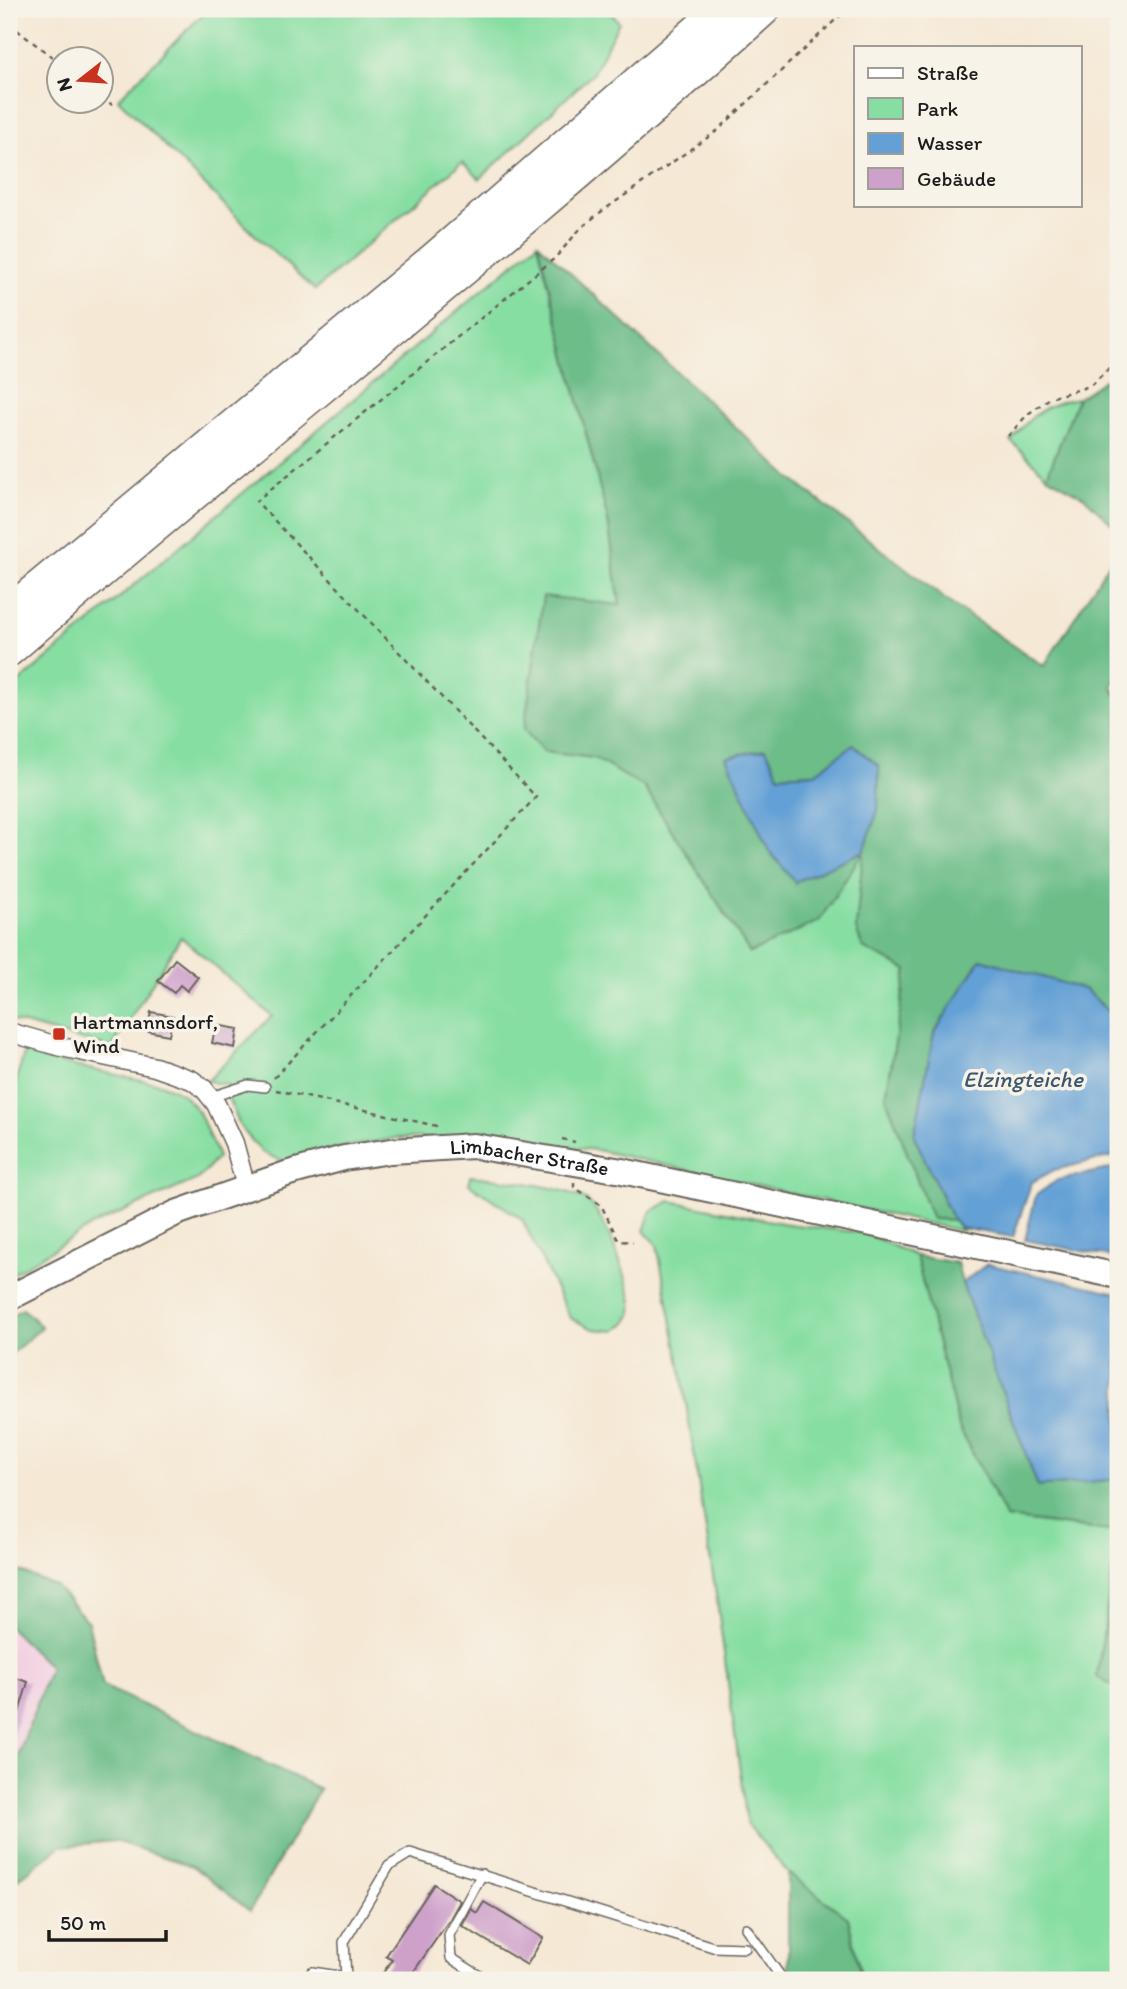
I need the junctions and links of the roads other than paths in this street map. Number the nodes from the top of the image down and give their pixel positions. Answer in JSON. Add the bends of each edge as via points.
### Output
{"nodes":[{"id":1,"x":722,"y":9,"type":"edge"},
{"id":2,"x":764,"y":9,"type":"edge"},
{"id":3,"x":9,"y":612,"type":"edge"},
{"id":4,"x":9,"y":650,"type":"edge"},
{"id":5,"x":9,"y":1032,"type":"edge"},
{"id":6,"x":265,"y":1087,"type":"road end"},
{"id":7,"x":211,"y":1097,"type":"junction"},
{"id":8,"x":246,"y":1187,"type":"junction"},
{"id":9,"x":1118,"y":1276,"type":"edge"},
{"id":10,"x":9,"y":1298,"type":"edge"},
{"id":11,"x":482,"y":1874,"type":"junction"},
{"id":12,"x":746,"y":1928,"type":"dead end"},
{"id":13,"x":745,"y":1948,"type":"dead end"},
{"id":14,"x":347,"y":1978,"type":"edge"},
{"id":15,"x":308,"y":1980,"type":"edge"},
{"id":16,"x":486,"y":1980,"type":"edge"},
{"id":17,"x":783,"y":1980,"type":"edge"}],
"edges":[{"from":1,"to":3,"type":"highway","via":[[435,258]]},
{"from":2,"to":4,"type":"highway","via":[[472,264]]},
{"from":5,"to":7,"type":"street","via":[[155,1068],[191,1080]]},
{"from":6,"to":7,"type":"lane","via":[[248,1085]]},
{"from":7,"to":8,"type":"street","via":[[234,1143]]},
{"from":8,"to":9,"type":"main road","name":"Limbacher Straße","via":[[344,1158],[474,1146]]},
{"from":8,"to":10,"type":"main road","name":"Limbacher Straße","via":[[147,1226]]},
{"from":11,"to":13,"type":"lane","via":[[712,1948]]},
{"from":11,"to":14,"type":"lane","via":[[410,1853],[389,1866],[344,1942]]},
{"from":11,"to":16,"type":"lane","via":[[449,1935],[451,1958]]},
{"from":12,"to":17,"type":"lane"},
{"from":14,"to":15,"type":"lane","via":[[312,1972]]}]}
